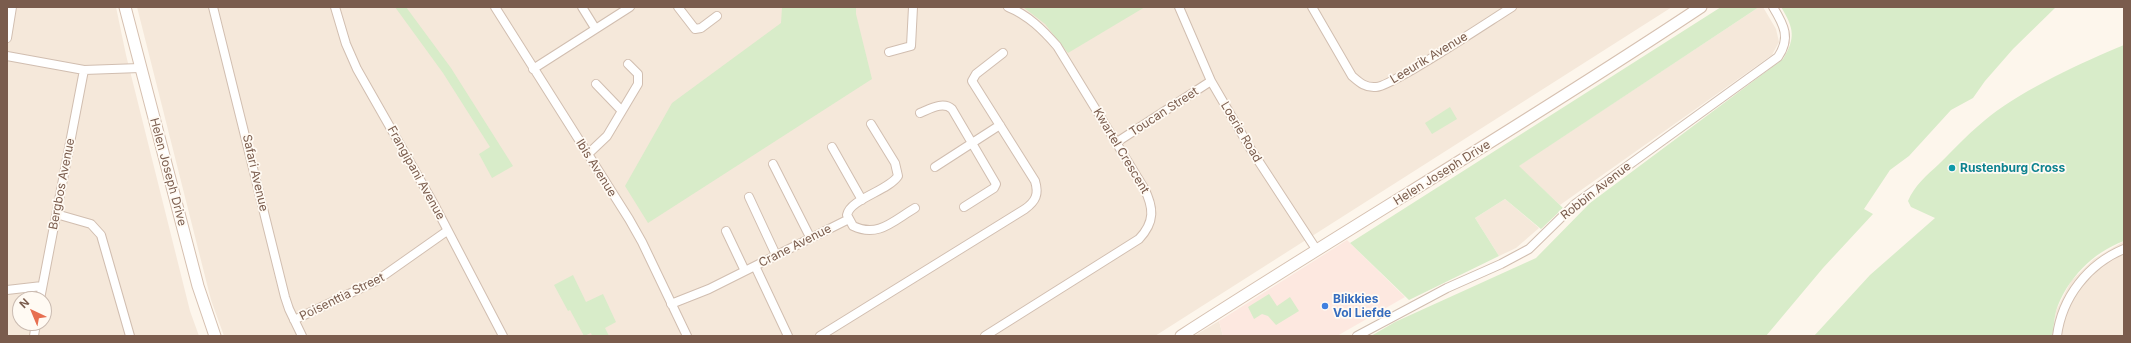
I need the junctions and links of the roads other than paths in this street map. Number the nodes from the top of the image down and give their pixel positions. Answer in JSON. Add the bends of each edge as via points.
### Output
{"nodes":[{"id":1,"x":12,"y":7,"type":"edge"},
{"id":2,"x":125,"y":7,"type":"edge"},
{"id":3,"x":213,"y":7,"type":"edge"},
{"id":4,"x":335,"y":7,"type":"edge"},
{"id":5,"x":495,"y":7,"type":"edge"},
{"id":6,"x":582,"y":7,"type":"edge"},
{"id":7,"x":630,"y":7,"type":"edge"},
{"id":8,"x":678,"y":7,"type":"edge"},
{"id":9,"x":913,"y":7,"type":"edge"},
{"id":10,"x":1008,"y":7,"type":"edge"},
{"id":11,"x":1179,"y":7,"type":"edge"},
{"id":12,"x":1312,"y":7,"type":"edge"},
{"id":13,"x":1512,"y":7,"type":"edge"},
{"id":14,"x":1701,"y":7,"type":"edge"},
{"id":15,"x":1773,"y":7,"type":"edge"},
{"id":16,"x":717,"y":16,"type":"dead end"},
{"id":17,"x":595,"y":28,"type":"junction"},
{"id":18,"x":7,"y":38,"type":"edge"},
{"id":19,"x":889,"y":52,"type":"dead end"},
{"id":20,"x":1003,"y":53,"type":"dead end"},
{"id":21,"x":7,"y":56,"type":"edge"},
{"id":22,"x":628,"y":64,"type":"dead end"},
{"id":23,"x":140,"y":68,"type":"junction"},
{"id":24,"x":84,"y":70,"type":"junction"},
{"id":25,"x":533,"y":70,"type":"junction"},
{"id":26,"x":1211,"y":82,"type":"junction"},
{"id":27,"x":596,"y":84,"type":"dead end"},
{"id":28,"x":622,"y":110,"type":"junction"},
{"id":29,"x":920,"y":113,"type":"dead end"},
{"id":30,"x":871,"y":124,"type":"dead end"},
{"id":31,"x":1000,"y":125,"type":"junction"},
{"id":32,"x":1117,"y":142,"type":"junction"},
{"id":33,"x":972,"y":143,"type":"junction"},
{"id":34,"x":832,"y":147,"type":"dead end"},
{"id":35,"x":588,"y":154,"type":"junction"},
{"id":36,"x":773,"y":164,"type":"dead end"},
{"id":37,"x":935,"y":167,"type":"dead end"},
{"id":38,"x":749,"y":197,"type":"dead end"},
{"id":39,"x":862,"y":200,"type":"junction"},
{"id":40,"x":964,"y":207,"type":"dead end"},
{"id":41,"x":915,"y":208,"type":"dead end"},
{"id":42,"x":56,"y":214,"type":"junction"},
{"id":43,"x":849,"y":219,"type":"junction"},
{"id":44,"x":447,"y":231,"type":"junction"},
{"id":45,"x":726,"y":231,"type":"dead end"},
{"id":46,"x":810,"y":237,"type":"junction"},
{"id":47,"x":1316,"y":249,"type":"junction"},
{"id":48,"x":2124,"y":249,"type":"edge"},
{"id":49,"x":776,"y":255,"type":"junction"},
{"id":50,"x":755,"y":266,"type":"junction"},
{"id":51,"x":745,"y":270,"type":"junction"},
{"id":52,"x":42,"y":286,"type":"junction"},
{"id":53,"x":7,"y":290,"type":"edge"},
{"id":54,"x":41,"y":291,"type":"edge"},
{"id":55,"x":671,"y":304,"type":"junction"},
{"id":56,"x":294,"y":320,"type":"junction"},
{"id":57,"x":130,"y":336,"type":"edge"},
{"id":58,"x":215,"y":336,"type":"edge"},
{"id":59,"x":302,"y":336,"type":"edge"},
{"id":60,"x":503,"y":336,"type":"edge"},
{"id":61,"x":687,"y":336,"type":"edge"},
{"id":62,"x":788,"y":336,"type":"edge"},
{"id":63,"x":820,"y":336,"type":"edge"},
{"id":64,"x":986,"y":336,"type":"edge"},
{"id":65,"x":1181,"y":336,"type":"edge"},
{"id":66,"x":1357,"y":336,"type":"edge"},
{"id":67,"x":2057,"y":336,"type":"edge"}],
"edges":[{"from":1,"to":18,"type":"street"},
{"from":2,"to":23,"type":"street","name":"Helen Joseph Drive"},
{"from":3,"to":56,"type":"street","name":"Safari Avenue","via":[[236,92],[270,241]]},
{"from":4,"to":44,"type":"street","name":"Frangipani Avenue","via":[[346,44],[357,69]]},
{"from":5,"to":25,"type":"street","name":"Ibis Avenue"},
{"from":6,"to":17,"type":"street"},
{"from":7,"to":17,"type":"street"},
{"from":8,"to":16,"type":"street","via":[[695,29],[701,28]]},
{"from":9,"to":19,"type":"street","via":[[911,46]]},
{"from":10,"to":32,"type":"street","name":"Kwartel Crescent","via":[[1044,30],[1057,46]]},
{"from":11,"to":26,"type":"street","name":"Loerie Road"},
{"from":12,"to":13,"type":"street","name":"Leeurik Avenue","via":[[1352,76],[1360,83],[1377,88]]},
{"from":14,"to":47,"type":"street","name":"Helen Joseph Drive","via":[[1625,58]]},
{"from":15,"to":66,"type":"street","name":"Robbin Avenue","via":[[1786,34],[1785,44],[1778,57],[1580,200],[1529,249],[1513,259],[1447,288]]},
{"from":17,"to":25,"type":"street"},
{"from":20,"to":31,"type":"street","via":[[976,74],[972,81]]},
{"from":21,"to":24,"type":"street"},
{"from":22,"to":28,"type":"street","via":[[638,74],[639,79]]},
{"from":23,"to":24,"type":"street"},
{"from":23,"to":58,"type":"street","name":"Helen Joseph Drive","via":[[198,286]]},
{"from":24,"to":42,"type":"street","name":"Bergbos Avenue"},
{"from":25,"to":35,"type":"street","name":"Ibis Avenue"},
{"from":26,"to":32,"type":"street","name":"Toucan Street"},
{"from":26,"to":47,"type":"street","name":"Loerie Road","via":[[1250,148]]},
{"from":27,"to":28,"type":"street"},
{"from":28,"to":35,"type":"street","via":[[602,142]]},
{"from":29,"to":33,"type":"street","via":[[939,106],[948,106]]},
{"from":30,"to":39,"type":"street","via":[[895,164],[898,176],[892,183]]},
{"from":31,"to":33,"type":"street"},
{"from":31,"to":63,"type":"street","via":[[1035,181],[1038,191],[1031,205]]},
{"from":32,"to":64,"type":"street","name":"Kwartel Crescent","via":[[1152,206],[1152,216],[1145,232],[1125,249]]},
{"from":33,"to":37,"type":"street"},
{"from":33,"to":40,"type":"street","via":[[996,186]]},
{"from":34,"to":39,"type":"street"},
{"from":35,"to":55,"type":"street","name":"Ibis Avenue","via":[[642,242]]},
{"from":36,"to":46,"type":"street"},
{"from":38,"to":49,"type":"street"},
{"from":39,"to":43,"type":"street","via":[[850,207],[847,215]]},
{"from":41,"to":43,"type":"street","via":[[879,230],[871,231],[853,226]]},
{"from":42,"to":52,"type":"street","name":"Bergbos Avenue"},
{"from":42,"to":57,"type":"street","via":[[91,224],[101,235]]},
{"from":43,"to":46,"type":"street","name":"Crane Avenue"},
{"from":44,"to":56,"type":"street","name":"Poisenttia Street","via":[[376,282]]},
{"from":44,"to":60,"type":"street","name":"Frangipani Avenue"},
{"from":45,"to":51,"type":"street"},
{"from":46,"to":49,"type":"street","name":"Crane Avenue"},
{"from":47,"to":65,"type":"street","name":"Helen Joseph Drive"},
{"from":48,"to":67,"type":"street","via":[[2097,264],[2071,294],[2063,311]]},
{"from":49,"to":50,"type":"street","name":"Crane Avenue"},
{"from":50,"to":51,"type":"street","name":"Crane Avenue"},
{"from":50,"to":62,"type":"street"},
{"from":51,"to":55,"type":"street","name":"Crane Avenue","via":[[709,289]]},
{"from":52,"to":53,"type":"street"},
{"from":52,"to":54,"type":"street","name":"Bergbos Avenue"},
{"from":55,"to":61,"type":"street","name":"Ibis Avenue"},
{"from":56,"to":59,"type":"street","name":"Safari Avenue"}]}
